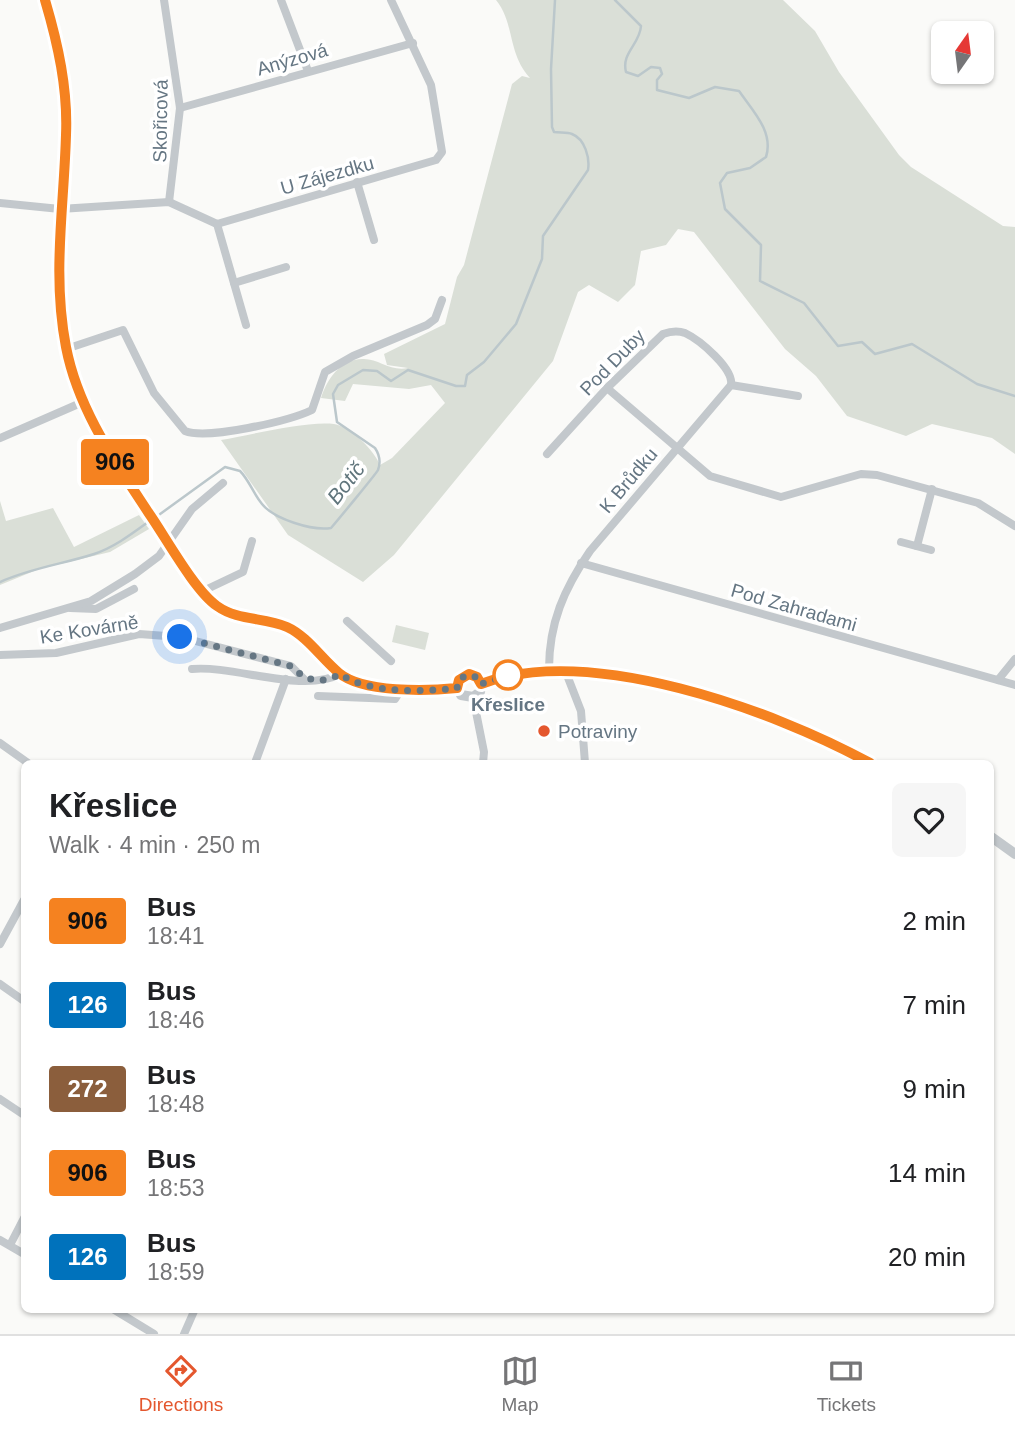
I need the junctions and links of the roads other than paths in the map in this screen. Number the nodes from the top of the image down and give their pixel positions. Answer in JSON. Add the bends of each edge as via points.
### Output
{"nodes":[{"id":1,"x":44,"y":0,"type":"edge"},
{"id":2,"x":164,"y":0,"type":"edge"},
{"id":3,"x":281,"y":0,"type":"edge"},
{"id":4,"x":391,"y":0,"type":"edge"},
{"id":5,"x":413,"y":43,"type":"junction"},
{"id":6,"x":308,"y":71,"type":"junction"},
{"id":7,"x":180,"y":108,"type":"junction"},
{"id":8,"x":357,"y":182,"type":"junction"},
{"id":9,"x":169,"y":202,"type":"junction"},
{"id":10,"x":0,"y":203,"type":"edge"},
{"id":11,"x":60,"y":209,"type":"junction"},
{"id":12,"x":217,"y":224,"type":"junction"},
{"id":13,"x":374,"y":240,"type":"dead end"},
{"id":14,"x":286,"y":267,"type":"dead end"},
{"id":15,"x":234,"y":283,"type":"junction"},
{"id":16,"x":442,"y":300,"type":"dead end"},
{"id":17,"x":247,"y":325,"type":"dead end"},
{"id":18,"x":66,"y":349,"type":"junction"},
{"id":19,"x":731,"y":385,"type":"junction"},
{"id":20,"x":607,"y":388,"type":"junction"},
{"id":21,"x":798,"y":396,"type":"dead end"},
{"id":22,"x":83,"y":402,"type":"junction"},
{"id":23,"x":0,"y":438,"type":"edge"},
{"id":24,"x":676,"y":448,"type":"junction"},
{"id":25,"x":547,"y":454,"type":"dead end"},
{"id":26,"x":223,"y":483,"type":"dead end"},
{"id":27,"x":932,"y":489,"type":"junction"},
{"id":28,"x":1015,"y":526,"type":"edge"},
{"id":29,"x":165,"y":537,"type":"junction"},
{"id":30,"x":252,"y":541,"type":"dead end"},
{"id":31,"x":901,"y":542,"type":"dead end"},
{"id":32,"x":916,"y":546,"type":"junction"},
{"id":33,"x":931,"y":550,"type":"dead end"},
{"id":34,"x":581,"y":563,"type":"junction"},
{"id":35,"x":134,"y":589,"type":"dead end"},
{"id":36,"x":203,"y":591,"type":"junction"},
{"id":37,"x":67,"y":607,"type":"junction"},
{"id":38,"x":347,"y":621,"type":"dead end"},
{"id":39,"x":0,"y":628,"type":"edge"},
{"id":40,"x":0,"y":655,"type":"edge"},
{"id":41,"x":1015,"y":659,"type":"edge"},
{"id":42,"x":391,"y":661,"type":"dead end"},
{"id":43,"x":192,"y":669,"type":"dead end"},
{"id":44,"x":549,"y":670,"type":"junction"},
{"id":45,"x":565,"y":670,"type":"junction"},
{"id":46,"x":340,"y":674,"type":"junction"},
{"id":47,"x":286,"y":679,"type":"junction"},
{"id":48,"x":304,"y":679,"type":"junction"},
{"id":49,"x":998,"y":680,"type":"junction"},
{"id":50,"x":481,"y":684,"type":"junction"},
{"id":51,"x":1015,"y":685,"type":"edge"},
{"id":52,"x":402,"y":688,"type":"junction"},
{"id":53,"x":457,"y":688,"type":"junction"},
{"id":54,"x":318,"y":696,"type":"dead end"},
{"id":55,"x":472,"y":697,"type":"junction"},
{"id":56,"x":0,"y":744,"type":"edge"},
{"id":57,"x":24,"y":760,"type":"edge"},
{"id":58,"x":256,"y":760,"type":"edge"},
{"id":59,"x":483,"y":760,"type":"edge"},
{"id":60,"x":585,"y":760,"type":"edge"},
{"id":61,"x":865,"y":760,"type":"edge"},
{"id":62,"x":994,"y":839,"type":"edge"},
{"id":63,"x":1015,"y":854,"type":"edge"},
{"id":64,"x":21,"y":906,"type":"edge"},
{"id":65,"x":0,"y":944,"type":"edge"},
{"id":66,"x":0,"y":984,"type":"edge"},
{"id":67,"x":21,"y":999,"type":"edge"},
{"id":68,"x":0,"y":1098,"type":"edge"},
{"id":69,"x":21,"y":1113,"type":"edge"},
{"id":70,"x":21,"y":1224,"type":"edge"},
{"id":71,"x":0,"y":1240,"type":"edge"},
{"id":72,"x":10,"y":1245,"type":"junction"},
{"id":73,"x":21,"y":1252,"type":"edge"},
{"id":74,"x":120,"y":1313,"type":"edge"},
{"id":75,"x":193,"y":1313,"type":"edge"},
{"id":76,"x":154,"y":1334,"type":"edge"},
{"id":77,"x":184,"y":1334,"type":"edge"}],
"edges":[{"from":1,"to":11,"type":"street","via":[[57,40],[64,87],[66,134]]},
{"from":2,"to":7,"type":"street","name":"Skořicová"},
{"from":3,"to":6,"type":"street"},
{"from":4,"to":5,"type":"street"},
{"from":5,"to":6,"type":"street","name":"Anýzová"},
{"from":5,"to":8,"type":"street","name":"U Zájezdku","via":[[431,85],[442,152],[436,160]]},
{"from":6,"to":7,"type":"street","name":"Anýzová"},
{"from":7,"to":9,"type":"street","name":"Skořicová"},
{"from":8,"to":12,"type":"street","name":"U Zájezdku"},
{"from":8,"to":13,"type":"street"},
{"from":9,"to":11,"type":"street"},
{"from":9,"to":12,"type":"street"},
{"from":10,"to":11,"type":"street"},
{"from":11,"to":18,"type":"street","via":[[58,263]]},
{"from":12,"to":15,"type":"street"},
{"from":14,"to":15,"type":"street"},
{"from":15,"to":17,"type":"street"},
{"from":16,"to":18,"type":"street","via":[[435,319],[427,325],[325,372],[312,410],[272,425],[185,431],[154,393],[123,330]]},
{"from":18,"to":22,"type":"street"},
{"from":19,"to":20,"type":"street","name":"Pod Duby","via":[[728,367],[686,333],[673,330],[657,337]]},
{"from":19,"to":21,"type":"street"},
{"from":19,"to":24,"type":"street","name":"K Brůdku"},
{"from":20,"to":24,"type":"street"},
{"from":20,"to":25,"type":"street","name":"Pod Duby"},
{"from":22,"to":23,"type":"street"},
{"from":22,"to":29,"type":"street","via":[[97,433]]},
{"from":24,"to":27,"type":"street","via":[[710,476],[781,498],[861,474]]},
{"from":24,"to":34,"type":"street","name":"K Brůdku"},
{"from":26,"to":29,"type":"street"},
{"from":27,"to":28,"type":"street","via":[[978,503]]},
{"from":27,"to":32,"type":"street"},
{"from":29,"to":36,"type":"street"},
{"from":29,"to":37,"type":"street","via":[[159,556],[135,574],[91,601]]},
{"from":30,"to":36,"type":"street","via":[[243,572]]},
{"from":31,"to":32,"type":"street"},
{"from":32,"to":33,"type":"street"},
{"from":34,"to":44,"type":"street","name":"K Brůdku","via":[[559,604]]},
{"from":34,"to":49,"type":"street","name":"Pod Zahradami"},
{"from":35,"to":37,"type":"street","via":[[96,609]]},
{"from":36,"to":46,"type":"street","via":[[233,615],[291,629]]},
{"from":37,"to":39,"type":"street"},
{"from":38,"to":42,"type":"street"},
{"from":40,"to":48,"type":"street","name":"Ke Kovárně","via":[[56,653],[139,634],[180,637],[291,666]]},
{"from":41,"to":49,"type":"street"},
{"from":43,"to":47,"type":"street","via":[[208,667]]},
{"from":44,"to":45,"type":"street"},
{"from":44,"to":50,"type":"street"},
{"from":45,"to":60,"type":"street","via":[[581,711]]},
{"from":45,"to":61,"type":"street","via":[[633,678],[757,712]]},
{"from":46,"to":48,"type":"street","via":[[326,681]]},
{"from":46,"to":52,"type":"street","via":[[358,684]]},
{"from":47,"to":48,"type":"street"},
{"from":47,"to":58,"type":"street"},
{"from":49,"to":51,"type":"street","name":"Pod Zahradami"},
{"from":50,"to":53,"type":"street","via":[[477,677],[466,675]]},
{"from":50,"to":55,"type":"street","via":[[480,692]]},
{"from":52,"to":53,"type":"street"},
{"from":52,"to":54,"type":"street","via":[[395,699]]},
{"from":53,"to":55,"type":"street","via":[[461,695]]},
{"from":55,"to":59,"type":"street"},
{"from":56,"to":57,"type":"street"},
{"from":62,"to":63,"type":"street"},
{"from":64,"to":65,"type":"street"},
{"from":66,"to":67,"type":"street"},
{"from":68,"to":69,"type":"street"},
{"from":70,"to":72,"type":"street"},
{"from":71,"to":72,"type":"street"},
{"from":72,"to":73,"type":"street"},
{"from":74,"to":76,"type":"street"},
{"from":75,"to":77,"type":"street"}]}
